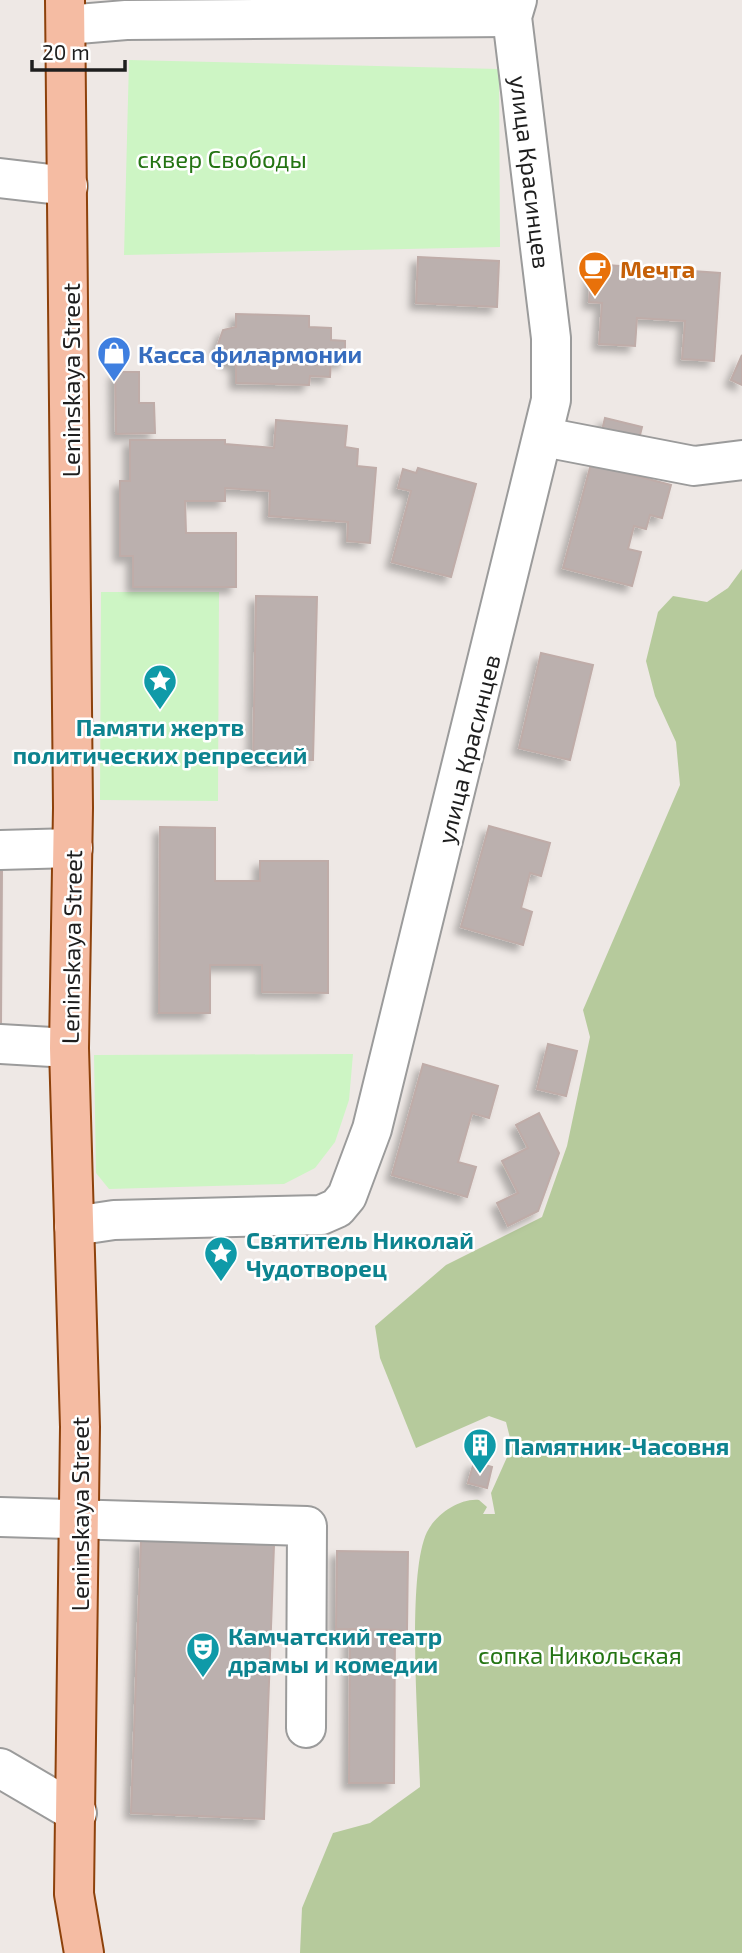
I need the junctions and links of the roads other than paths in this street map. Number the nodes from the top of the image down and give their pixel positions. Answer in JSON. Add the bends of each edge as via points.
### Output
{"nodes":[{"id":1,"x":514,"y":8,"type":"edge"},
{"id":2,"x":66,"y":13,"type":"edge"},
{"id":3,"x":0,"y":178,"type":"edge"},
{"id":4,"x":68,"y":186,"type":"junction"},
{"id":5,"x":544,"y":437,"type":"junction"},
{"id":6,"x":742,"y":460,"type":"edge"},
{"id":7,"x":73,"y":848,"type":"junction"},
{"id":8,"x":0,"y":850,"type":"edge"},
{"id":9,"x":0,"y":1044,"type":"edge"},
{"id":10,"x":69,"y":1048,"type":"junction"},
{"id":11,"x":74,"y":1226,"type":"junction"},
{"id":12,"x":0,"y":1517,"type":"edge"},
{"id":13,"x":79,"y":1519,"type":"junction"},
{"id":14,"x":306,"y":1728,"type":"dead end"},
{"id":15,"x":0,"y":1768,"type":"edge"},
{"id":16,"x":76,"y":1813,"type":"junction"},
{"id":17,"x":84,"y":1953,"type":"edge"}],
"edges":[{"from":1,"to":2,"type":"street","via":[[126,20]]},
{"from":1,"to":5,"type":"street","name":"улица Красинцев","via":[[551,338],[551,400]]},
{"from":2,"to":4,"type":"main road","name":"Leninskaya Street"},
{"from":3,"to":4,"type":"street"},
{"from":4,"to":7,"type":"main road","name":"Leninskaya Street"},
{"from":5,"to":6,"type":"street","via":[[694,466]]},
{"from":5,"to":11,"type":"street","name":"улица Красинцев","via":[[409,991],[372,1129],[347,1196],[333,1211],[308,1217],[126,1220]]},
{"from":7,"to":8,"type":"street"},
{"from":7,"to":10,"type":"main road","name":"Leninskaya Street"},
{"from":9,"to":10,"type":"street"},
{"from":10,"to":11,"type":"main road","name":"Leninskaya Street"},
{"from":11,"to":13,"type":"main road","name":"Leninskaya Street"},
{"from":12,"to":13,"type":"street"},
{"from":13,"to":14,"type":"street","via":[[307,1526]]},
{"from":13,"to":16,"type":"main road","name":"Leninskaya Street"},
{"from":15,"to":16,"type":"street"},
{"from":16,"to":17,"type":"main road","name":"Leninskaya Street","via":[[74,1894]]}]}
